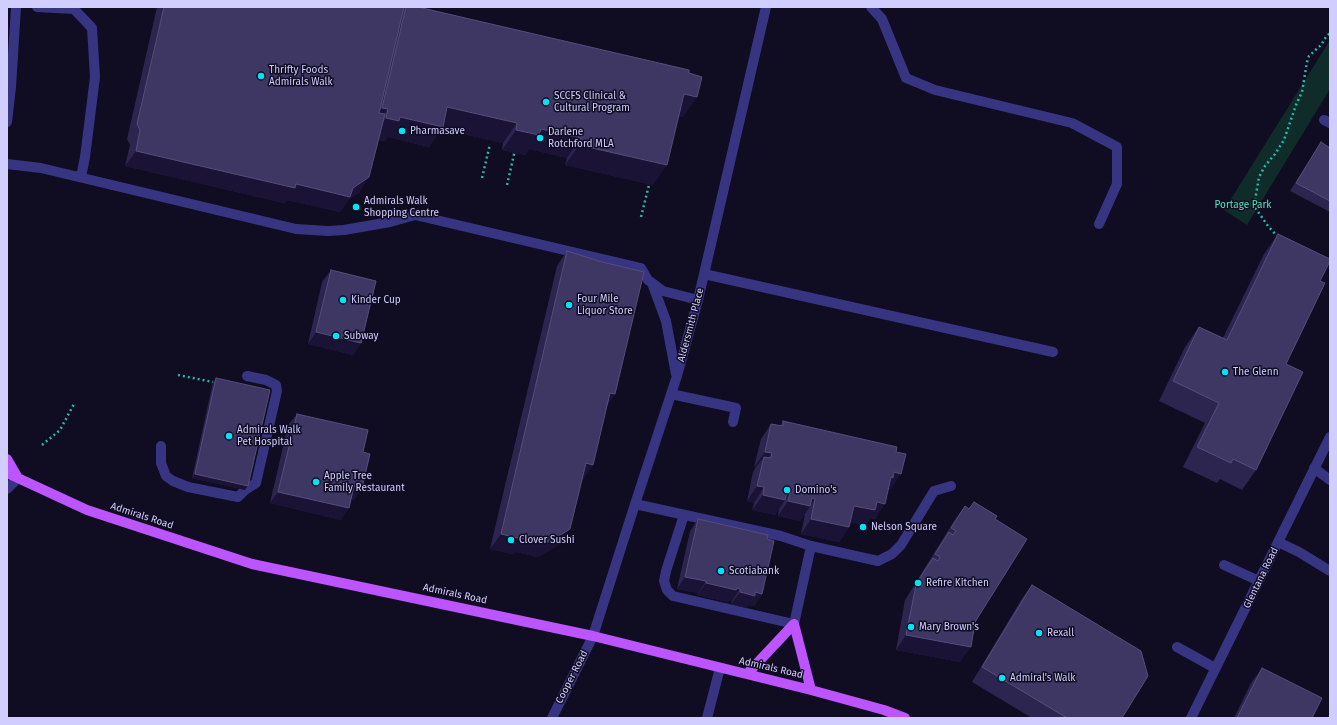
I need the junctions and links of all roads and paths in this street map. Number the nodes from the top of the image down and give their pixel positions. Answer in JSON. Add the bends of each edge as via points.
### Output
{"nodes":[{"id":1,"x":16,"y":7,"type":"edge"},
{"id":2,"x":37,"y":7,"type":"edge"},
{"id":3,"x":766,"y":7,"type":"edge"},
{"id":4,"x":871,"y":7,"type":"edge"},
{"id":5,"x":1330,"y":33,"type":"edge"},
{"id":6,"x":7,"y":122,"type":"edge"},
{"id":7,"x":490,"y":144,"type":"edge"},
{"id":8,"x":515,"y":149,"type":"edge"},
{"id":9,"x":7,"y":164,"type":"edge"},
{"id":10,"x":81,"y":177,"type":"junction"},
{"id":11,"x":482,"y":178,"type":"dead end"},
{"id":12,"x":650,"y":181,"type":"edge"},
{"id":13,"x":507,"y":185,"type":"dead end"},
{"id":14,"x":641,"y":217,"type":"dead end"},
{"id":15,"x":1099,"y":224,"type":"dead end"},
{"id":16,"x":1282,"y":242,"type":"edge"},
{"id":17,"x":704,"y":274,"type":"junction"},
{"id":18,"x":652,"y":282,"type":"junction"},
{"id":19,"x":698,"y":300,"type":"junction"},
{"id":20,"x":1053,"y":352,"type":"dead end"},
{"id":21,"x":178,"y":375,"type":"dead end"},
{"id":22,"x":247,"y":376,"type":"dead end"},
{"id":23,"x":677,"y":376,"type":"junction"},
{"id":24,"x":213,"y":382,"type":"dead end"},
{"id":25,"x":671,"y":394,"type":"junction"},
{"id":26,"x":74,"y":404,"type":"dead end"},
{"id":27,"x":733,"y":422,"type":"dead end"},
{"id":28,"x":1330,"y":437,"type":"edge"},
{"id":29,"x":42,"y":446,"type":"dead end"},
{"id":30,"x":162,"y":446,"type":"dead end"},
{"id":31,"x":7,"y":459,"type":"edge"},
{"id":32,"x":1314,"y":468,"type":"junction"},
{"id":33,"x":7,"y":473,"type":"edge"},
{"id":34,"x":18,"y":478,"type":"junction"},
{"id":35,"x":1330,"y":480,"type":"edge"},
{"id":36,"x":952,"y":486,"type":"dead end"},
{"id":37,"x":7,"y":489,"type":"edge"},
{"id":38,"x":635,"y":504,"type":"junction"},
{"id":39,"x":684,"y":515,"type":"junction"},
{"id":40,"x":1278,"y":542,"type":"junction"},
{"id":41,"x":811,"y":546,"type":"junction"},
{"id":42,"x":1224,"y":565,"type":"dead end"},
{"id":43,"x":1330,"y":571,"type":"edge"},
{"id":44,"x":1259,"y":582,"type":"junction"},
{"id":45,"x":794,"y":624,"type":"junction"},
{"id":46,"x":593,"y":636,"type":"junction"},
{"id":47,"x":1177,"y":647,"type":"dead end"},
{"id":48,"x":720,"y":668,"type":"junction"},
{"id":49,"x":1215,"y":668,"type":"junction"},
{"id":50,"x":747,"y":674,"type":"junction"},
{"id":51,"x":811,"y":690,"type":"junction"},
{"id":52,"x":552,"y":718,"type":"edge"},
{"id":53,"x":707,"y":718,"type":"edge"},
{"id":54,"x":905,"y":718,"type":"edge"},
{"id":55,"x":1191,"y":718,"type":"edge"}],
"edges":[{"from":1,"to":6,"type":"street"},
{"from":2,"to":10,"type":"street","via":[[74,9],[92,28],[95,77]]},
{"from":3,"to":17,"type":"street","name":"Aldersmith Place"},
{"from":4,"to":15,"type":"street","via":[[882,19],[906,78],[935,90],[1072,123],[1117,147],[1117,184]]},
{"from":5,"to":16,"type":"path","via":[[1309,56],[1302,92],[1284,140],[1265,166],[1256,188],[1254,206]]},
{"from":7,"to":11,"type":"path"},
{"from":8,"to":13,"type":"path"},
{"from":9,"to":10,"type":"street"},
{"from":10,"to":18,"type":"street","via":[[296,229],[344,230],[415,215],[641,268]]},
{"from":12,"to":14,"type":"path"},
{"from":17,"to":19,"type":"street","name":"Aldersmith Place"},
{"from":17,"to":20,"type":"street"},
{"from":18,"to":19,"type":"street","via":[[663,291]]},
{"from":18,"to":23,"type":"street","via":[[666,320]]},
{"from":19,"to":23,"type":"street","name":"Aldersmith Place"},
{"from":21,"to":24,"type":"path"},
{"from":22,"to":30,"type":"street","via":[[276,385],[277,391],[256,483],[238,497],[188,487],[166,476],[161,463]]},
{"from":23,"to":25,"type":"street","name":"Aldersmith Place"},
{"from":25,"to":27,"type":"street","via":[[736,408]]},
{"from":25,"to":38,"type":"street","name":"Aldersmith Place"},
{"from":26,"to":29,"type":"path","via":[[60,430]]},
{"from":28,"to":32,"type":"street","name":"Glentana Road"},
{"from":31,"to":34,"type":"main road"},
{"from":32,"to":35,"type":"street"},
{"from":32,"to":40,"type":"street","name":"Glentana Road"},
{"from":33,"to":34,"type":"main road","name":"Admirals Road"},
{"from":34,"to":37,"type":"street"},
{"from":34,"to":46,"type":"main road","name":"Admirals Road","via":[[87,510],[252,564]]},
{"from":36,"to":41,"type":"street","via":[[934,492],[901,545],[892,554],[878,561]]},
{"from":38,"to":39,"type":"street"},
{"from":38,"to":46,"type":"street","name":"Aldersmith Place"},
{"from":39,"to":41,"type":"street","via":[[781,536]]},
{"from":39,"to":45,"type":"street","via":[[664,581],[667,590],[673,596]]},
{"from":40,"to":43,"type":"street"},
{"from":40,"to":44,"type":"street","name":"Glentana Road"},
{"from":41,"to":45,"type":"street"},
{"from":42,"to":44,"type":"street"},
{"from":44,"to":49,"type":"street","name":"Glentana Road"},
{"from":45,"to":50,"type":"main road"},
{"from":45,"to":51,"type":"main road"},
{"from":46,"to":48,"type":"main road","name":"Admirals Road"},
{"from":46,"to":52,"type":"street","name":"Cooper Road"},
{"from":47,"to":49,"type":"street"},
{"from":48,"to":50,"type":"main road","name":"Admirals Road"},
{"from":48,"to":53,"type":"street"},
{"from":49,"to":55,"type":"street","name":"Glentana Road"},
{"from":50,"to":51,"type":"main road","name":"Admirals Road"},
{"from":51,"to":54,"type":"main road","name":"Admirals Road"}]}
